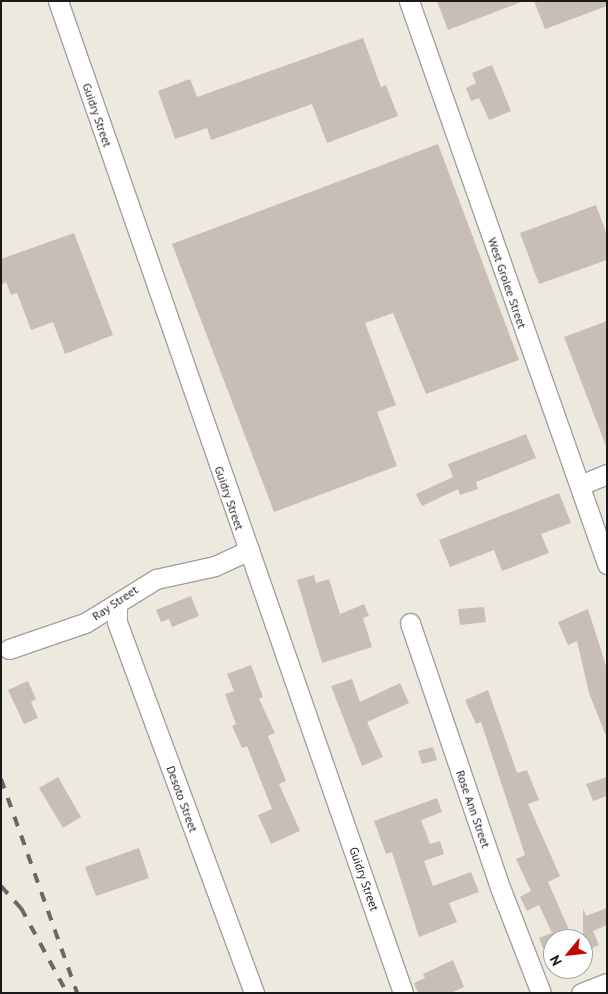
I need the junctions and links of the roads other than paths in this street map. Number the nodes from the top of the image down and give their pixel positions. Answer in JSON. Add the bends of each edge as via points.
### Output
{"nodes":[{"id":1,"x":58,"y":1,"type":"edge"},
{"id":2,"x":409,"y":1,"type":"edge"},
{"id":3,"x":607,"y":474,"type":"edge"},
{"id":4,"x":580,"y":485,"type":"junction"},
{"id":5,"x":249,"y":550,"type":"junction"},
{"id":6,"x":607,"y":564,"type":"edge"},
{"id":7,"x":117,"y":604,"type":"junction"},
{"id":8,"x":410,"y":623,"type":"dead end"},
{"id":9,"x":9,"y":649,"type":"dead end"},
{"id":10,"x":607,"y":984,"type":"edge"},
{"id":11,"x":254,"y":993,"type":"edge"},
{"id":12,"x":403,"y":993,"type":"edge"},
{"id":13,"x":541,"y":993,"type":"edge"},
{"id":14,"x":581,"y":993,"type":"edge"}],
"edges":[{"from":1,"to":5,"type":"street","name":"Guidry Street"},
{"from":2,"to":4,"type":"street","name":"West Grolee Street"},
{"from":3,"to":4,"type":"street"},
{"from":4,"to":6,"type":"street","name":"West Grolee Street"},
{"from":5,"to":7,"type":"street","name":"Ray Street","via":[[215,566],[156,579],[137,588]]},
{"from":5,"to":12,"type":"street","name":"Guidry Street"},
{"from":7,"to":9,"type":"street","name":"Ray Street","via":[[85,623]]},
{"from":7,"to":11,"type":"street","name":"Desoto Street","via":[[118,622],[131,660]]},
{"from":8,"to":13,"type":"street","name":"Rose Ann Street","via":[[501,890]]},
{"from":10,"to":14,"type":"street"}]}
